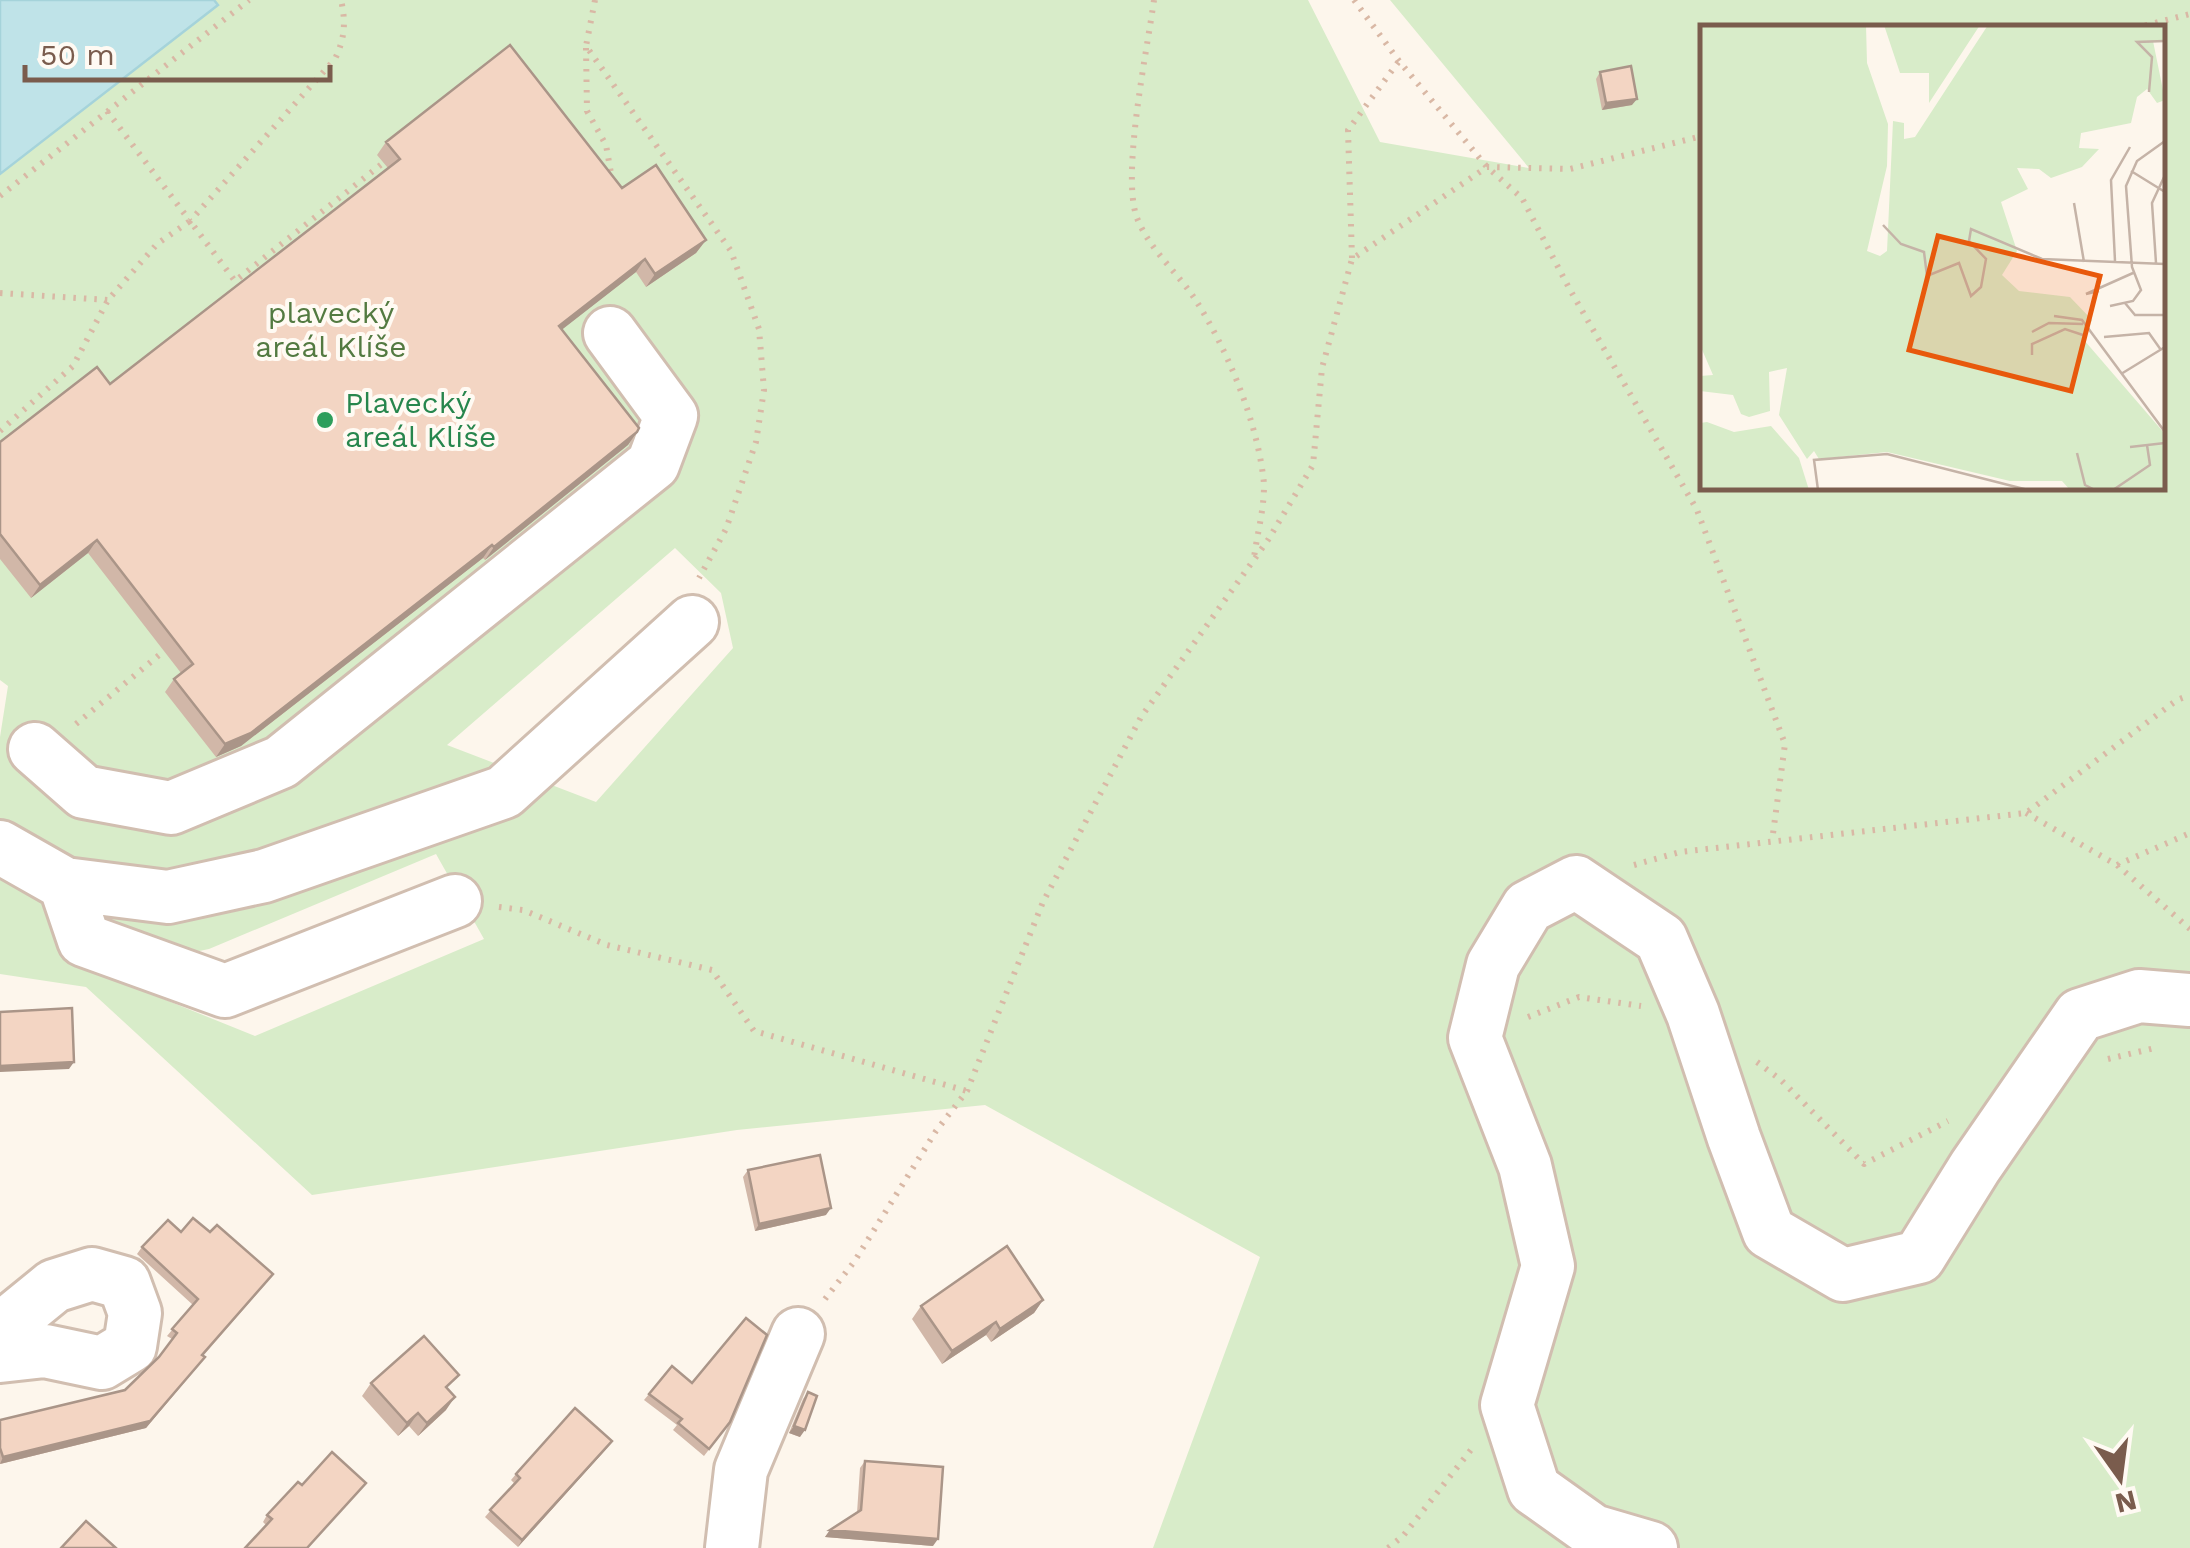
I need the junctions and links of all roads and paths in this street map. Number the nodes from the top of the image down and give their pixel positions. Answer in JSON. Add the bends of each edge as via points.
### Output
{"nodes":[{"id":1,"x":248,"y":0,"type":"edge"},
{"id":2,"x":341,"y":0,"type":"edge"},
{"id":3,"x":595,"y":0,"type":"edge"},
{"id":4,"x":1154,"y":0,"type":"edge"},
{"id":5,"x":1354,"y":0,"type":"edge"},
{"id":6,"x":238,"y":3,"type":"edge"},
{"id":7,"x":2190,"y":14,"type":"edge"},
{"id":8,"x":2148,"y":25,"type":"edge"},
{"id":9,"x":586,"y":46,"type":"junction"},
{"id":10,"x":1398,"y":61,"type":"junction"},
{"id":11,"x":107,"y":111,"type":"junction"},
{"id":12,"x":1700,"y":136,"type":"edge"},
{"id":13,"x":383,"y":163,"type":"edge"},
{"id":14,"x":1488,"y":167,"type":"junction"},
{"id":15,"x":612,"y":180,"type":"edge"},
{"id":16,"x":0,"y":196,"type":"edge"},
{"id":17,"x":190,"y":221,"type":"junction"},
{"id":18,"x":1352,"y":259,"type":"junction"},
{"id":19,"x":0,"y":293,"type":"edge"},
{"id":20,"x":108,"y":300,"type":"junction"},
{"id":21,"x":610,"y":333,"type":"dead end"},
{"id":22,"x":0,"y":431,"type":"edge"},
{"id":23,"x":1254,"y":560,"type":"junction"},
{"id":24,"x":692,"y":622,"type":"joint"},
{"id":25,"x":164,"y":650,"type":"edge"},
{"id":26,"x":2190,"y":695,"type":"edge"},
{"id":27,"x":38,"y":752,"type":"joint"},
{"id":28,"x":2026,"y":813,"type":"junction"},
{"id":29,"x":2190,"y":833,"type":"edge"},
{"id":30,"x":1772,"y":841,"type":"junction"},
{"id":31,"x":0,"y":847,"type":"edge"},
{"id":32,"x":2117,"y":865,"type":"junction"},
{"id":33,"x":1576,"y":882,"type":"junction"},
{"id":34,"x":64,"y":884,"type":"junction"},
{"id":35,"x":455,"y":902,"type":"joint"},
{"id":36,"x":2190,"y":929,"type":"edge"},
{"id":37,"x":1693,"y":1014,"type":"junction"},
{"id":38,"x":2182,"y":1024,"type":"edge"},
{"id":39,"x":1475,"y":1038,"type":"junction"},
{"id":40,"x":1752,"y":1058,"type":"dead end"},
{"id":41,"x":2038,"y":1074,"type":"junction"},
{"id":42,"x":967,"y":1091,"type":"junction"},
{"id":43,"x":1957,"y":1117,"type":"dead end"},
{"id":44,"x":0,"y":1330,"type":"edge"},
{"id":45,"x":798,"y":1334,"type":"joint"},
{"id":46,"x":0,"y":1356,"type":"edge"},
{"id":47,"x":1507,"y":1405,"type":"junction"},
{"id":48,"x":732,"y":1548,"type":"edge"},
{"id":49,"x":1388,"y":1548,"type":"edge"},
{"id":50,"x":1652,"y":1548,"type":"edge"}],
"edges":[{"from":1,"to":6,"type":"path"},
{"from":2,"to":17,"type":"path","via":[[344,40],[335,59]]},
{"from":3,"to":9,"type":"path"},
{"from":4,"to":23,"type":"path","via":[[1131,170],[1137,218],[1194,298],[1250,422],[1264,478]]},
{"from":5,"to":10,"type":"path"},
{"from":6,"to":11,"type":"path"},
{"from":7,"to":8,"type":"path"},
{"from":9,"to":15,"type":"path","via":[[587,110],[606,146]]},
{"from":9,"to":24,"type":"path","via":[[731,251],[759,329],[764,390],[756,442],[726,530],[700,572]]},
{"from":10,"to":14,"type":"path"},
{"from":10,"to":18,"type":"path","via":[[1348,130]]},
{"from":11,"to":16,"type":"path"},
{"from":11,"to":17,"type":"path"},
{"from":12,"to":14,"type":"path","via":[[1570,169]]},
{"from":13,"to":17,"type":"path","via":[[236,281]]},
{"from":14,"to":18,"type":"path"},
{"from":14,"to":30,"type":"path","via":[[1522,198],[1697,510],[1785,744]]},
{"from":17,"to":20,"type":"path","via":[[157,244]]},
{"from":18,"to":23,"type":"path","via":[[1322,368],[1313,465]]},
{"from":19,"to":20,"type":"path"},
{"from":20,"to":22,"type":"path","via":[[73,366]]},
{"from":21,"to":27,"type":"street","via":[[671,416],[652,464],[281,762],[171,808],[84,792]]},
{"from":23,"to":42,"type":"path","via":[[1141,717],[1043,902]]},
{"from":24,"to":34,"type":"street","via":[[504,792],[264,876],[168,898]]},
{"from":25,"to":27,"type":"path"},
{"from":26,"to":28,"type":"path"},
{"from":28,"to":30,"type":"path"},
{"from":28,"to":32,"type":"path"},
{"from":29,"to":32,"type":"path"},
{"from":30,"to":33,"type":"path","via":[[1680,852]]},
{"from":31,"to":34,"type":"street"},
{"from":32,"to":36,"type":"path"},
{"from":33,"to":37,"type":"street","via":[[1661,939]]},
{"from":33,"to":39,"type":"street","via":[[1528,907],[1493,964]]},
{"from":34,"to":35,"type":"street","via":[[84,940],[225,991]]},
{"from":35,"to":42,"type":"path","via":[[522,910],[607,944],[712,970],[754,1031]]},
{"from":37,"to":39,"type":"path","via":[[1579,997]]},
{"from":37,"to":41,"type":"street","via":[[1769,1232],[1843,1275],[1919,1257]]},
{"from":38,"to":41,"type":"path","via":[[2160,1047]]},
{"from":38,"to":41,"type":"street","via":[[2139,996],[2080,1015]]},
{"from":39,"to":47,"type":"street","via":[[1526,1166],[1548,1266]]},
{"from":40,"to":43,"type":"path","via":[[1864,1164]]},
{"from":42,"to":45,"type":"path"},
{"from":44,"to":46,"type":"street","via":[[54,1286],[92,1274],[124,1283],[135,1313],[130,1346],[102,1363],[45,1352]]},
{"from":45,"to":48,"type":"street","via":[[740,1470]]},
{"from":47,"to":49,"type":"path"},
{"from":47,"to":50,"type":"street","via":[[1534,1489],[1594,1531]]}]}
